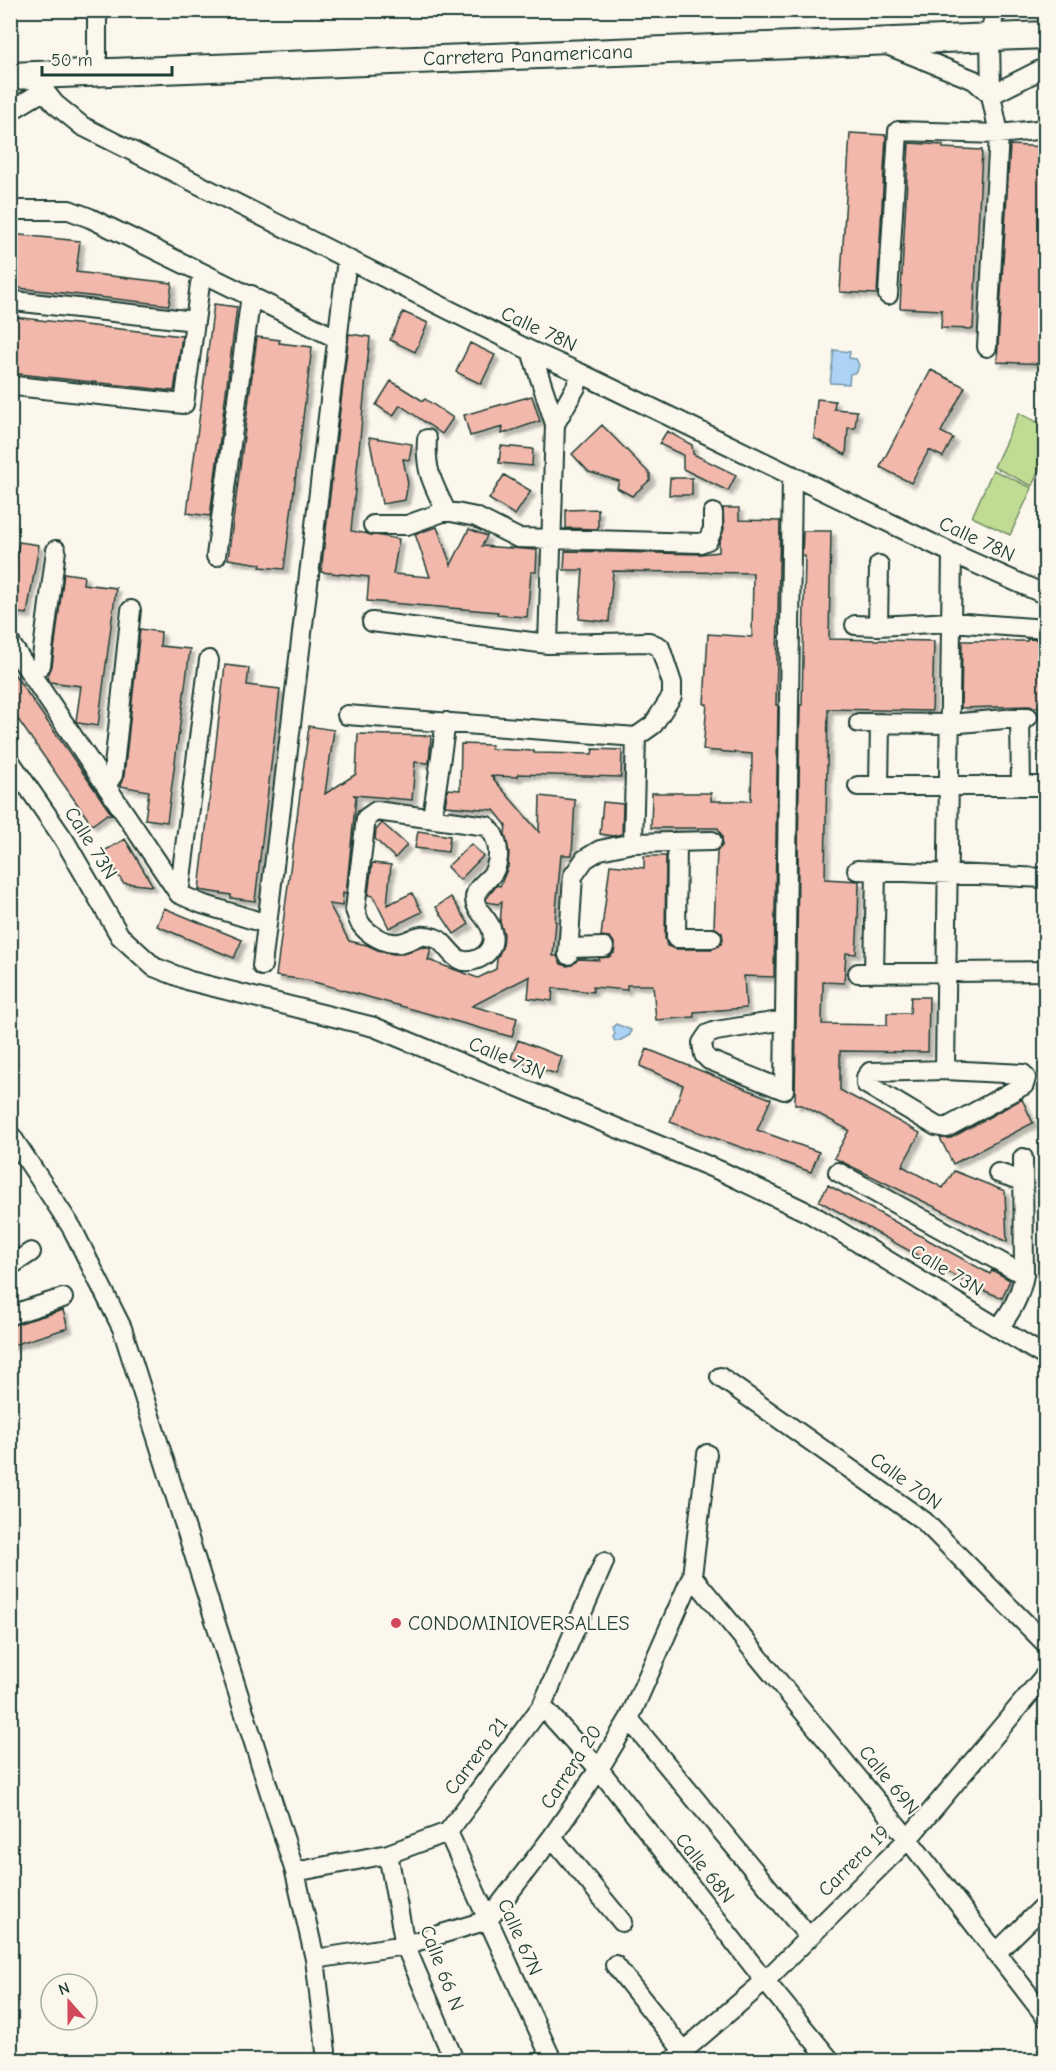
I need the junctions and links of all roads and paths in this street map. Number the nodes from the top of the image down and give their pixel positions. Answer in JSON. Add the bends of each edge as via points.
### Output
{"nodes":[{"id":1,"x":100,"y":10,"type":"edge"},
{"id":2,"x":1001,"y":10,"type":"edge"},
{"id":3,"x":1046,"y":35,"type":"edge"},
{"id":4,"x":990,"y":36,"type":"junction"},
{"id":5,"x":877,"y":41,"type":"junction"},
{"id":6,"x":1046,"y":67,"type":"edge"},
{"id":7,"x":97,"y":72,"type":"junction"},
{"id":8,"x":29,"y":80,"type":"edge"},
{"id":9,"x":991,"y":95,"type":"junction"},
{"id":10,"x":10,"y":111,"type":"edge"},
{"id":11,"x":1046,"y":129,"type":"edge"},
{"id":12,"x":999,"y":134,"type":"junction"},
{"id":13,"x":10,"y":210,"type":"edge"},
{"id":14,"x":347,"y":258,"type":"junction"},
{"id":15,"x":204,"y":274,"type":"junction"},
{"id":16,"x":251,"y":295,"type":"junction"},
{"id":17,"x":888,"y":295,"type":"dead end"},
{"id":18,"x":14,"y":301,"type":"dead end"},
{"id":19,"x":195,"y":321,"type":"junction"},
{"id":20,"x":338,"y":339,"type":"junction"},
{"id":21,"x":987,"y":347,"type":"dead end"},
{"id":22,"x":531,"y":351,"type":"junction"},
{"id":23,"x":580,"y":373,"type":"junction"},
{"id":24,"x":15,"y":386,"type":"dead end"},
{"id":25,"x":555,"y":424,"type":"junction"},
{"id":26,"x":426,"y":439,"type":"dead end"},
{"id":27,"x":792,"y":475,"type":"junction"},
{"id":28,"x":446,"y":511,"type":"junction"},
{"id":29,"x":713,"y":513,"type":"dead end"},
{"id":30,"x":373,"y":525,"type":"dead end"},
{"id":31,"x":553,"y":539,"type":"junction"},
{"id":32,"x":56,"y":550,"type":"dead end"},
{"id":33,"x":952,"y":553,"type":"junction"},
{"id":34,"x":216,"y":556,"type":"dead end"},
{"id":35,"x":879,"y":565,"type":"dead end"},
{"id":36,"x":1046,"y":595,"type":"edge"},
{"id":37,"x":132,"y":610,"type":"dead end"},
{"id":38,"x":372,"y":622,"type":"dead end"},
{"id":39,"x":951,"y":622,"type":"junction"},
{"id":40,"x":855,"y":625,"type":"dead end"},
{"id":41,"x":878,"y":626,"type":"junction"},
{"id":42,"x":1046,"y":629,"type":"edge"},
{"id":43,"x":10,"y":643,"type":"edge"},
{"id":44,"x":548,"y":644,"type":"junction"},
{"id":45,"x":209,"y":660,"type":"dead end"},
{"id":46,"x":31,"y":674,"type":"junction"},
{"id":47,"x":347,"y":715,"type":"dead end"},
{"id":48,"x":446,"y":722,"type":"junction"},
{"id":49,"x":859,"y":723,"type":"dead end"},
{"id":50,"x":880,"y":723,"type":"junction"},
{"id":51,"x":950,"y":724,"type":"junction"},
{"id":52,"x":636,"y":737,"type":"junction"},
{"id":53,"x":10,"y":761,"type":"edge"},
{"id":54,"x":106,"y":784,"type":"junction"},
{"id":55,"x":858,"y":786,"type":"dead end"},
{"id":56,"x":879,"y":786,"type":"junction"},
{"id":57,"x":948,"y":786,"type":"junction"},
{"id":58,"x":1021,"y":786,"type":"junction"},
{"id":59,"x":1046,"y":786,"type":"edge"},
{"id":60,"x":432,"y":818,"type":"junction"},
{"id":61,"x":712,"y":841,"type":"dead end"},
{"id":62,"x":677,"y":842,"type":"junction"},
{"id":63,"x":633,"y":843,"type":"junction"},
{"id":64,"x":857,"y":870,"type":"dead end"},
{"id":65,"x":876,"y":871,"type":"junction"},
{"id":66,"x":946,"y":873,"type":"junction"},
{"id":67,"x":1046,"y":878,"type":"edge"},
{"id":68,"x":179,"y":894,"type":"junction"},
{"id":69,"x":267,"y":924,"type":"junction"},
{"id":70,"x":712,"y":938,"type":"dead end"},
{"id":71,"x":604,"y":947,"type":"dead end"},
{"id":72,"x":262,"y":966,"type":"dead end"},
{"id":73,"x":1046,"y":971,"type":"edge"},
{"id":74,"x":946,"y":972,"type":"junction"},
{"id":75,"x":785,"y":1020,"type":"junction"},
{"id":76,"x":945,"y":1070,"type":"junction"},
{"id":77,"x":10,"y":1134,"type":"edge"},
{"id":78,"x":1023,"y":1158,"type":"dead end"},
{"id":79,"x":838,"y":1172,"type":"dead end"},
{"id":80,"x":998,"y":1173,"type":"dead end"},
{"id":81,"x":1023,"y":1181,"type":"junction"},
{"id":82,"x":32,"y":1252,"type":"dead end"},
{"id":83,"x":10,"y":1266,"type":"edge"},
{"id":84,"x":1024,"y":1275,"type":"junction"},
{"id":85,"x":63,"y":1298,"type":"dead end"},
{"id":86,"x":10,"y":1315,"type":"edge"},
{"id":87,"x":999,"y":1328,"type":"junction"},
{"id":88,"x":1046,"y":1357,"type":"edge"},
{"id":89,"x":720,"y":1377,"type":"dead end"},
{"id":90,"x":707,"y":1454,"type":"dead end"},
{"id":91,"x":604,"y":1562,"type":"dead end"},
{"id":92,"x":692,"y":1576,"type":"junction"},
{"id":93,"x":1046,"y":1644,"type":"edge"},
{"id":94,"x":1046,"y":1674,"type":"edge"},
{"id":95,"x":542,"y":1706,"type":"junction"},
{"id":96,"x":628,"y":1719,"type":"junction"},
{"id":97,"x":599,"y":1769,"type":"junction"},
{"id":98,"x":448,"y":1832,"type":"junction"},
{"id":99,"x":552,"y":1837,"type":"junction"},
{"id":100,"x":908,"y":1839,"type":"junction"},
{"id":101,"x":388,"y":1854,"type":"junction"},
{"id":102,"x":295,"y":1872,"type":"junction"},
{"id":103,"x":1046,"y":1904,"type":"edge"},
{"id":104,"x":488,"y":1920,"type":"junction"},
{"id":105,"x":622,"y":1922,"type":"dead end"},
{"id":106,"x":809,"y":1937,"type":"junction"},
{"id":107,"x":405,"y":1945,"type":"junction"},
{"id":108,"x":996,"y":1953,"type":"junction"},
{"id":109,"x":315,"y":1959,"type":"junction"},
{"id":110,"x":615,"y":1965,"type":"dead end"},
{"id":111,"x":765,"y":1981,"type":"junction"},
{"id":112,"x":1046,"y":2017,"type":"edge"},
{"id":113,"x":679,"y":2056,"type":"edge"},
{"id":114,"x":825,"y":2059,"type":"edge"},
{"id":115,"x":327,"y":2061,"type":"edge"},
{"id":116,"x":454,"y":2061,"type":"edge"},
{"id":117,"x":552,"y":2061,"type":"edge"}],
"edges":[{"from":1,"to":7,"type":"street"},
{"from":2,"to":4,"type":"street","via":[[994,15]]},
{"from":3,"to":4,"type":"highway","name":"Carretera Panamericana"},
{"from":4,"to":5,"type":"highway","name":"Carretera Panamericana"},
{"from":4,"to":9,"type":"street"},
{"from":5,"to":7,"type":"highway","name":"Carretera Panamericana"},
{"from":5,"to":9,"type":"street","via":[[974,80]]},
{"from":6,"to":9,"type":"street"},
{"from":7,"to":8,"type":"highway","name":"Carretera Panamericana"},
{"from":8,"to":10,"type":"street"},
{"from":8,"to":14,"type":"street","name":"Calle 78N","via":[[82,126]]},
{"from":9,"to":12,"type":"street"},
{"from":11,"to":12,"type":"street"},
{"from":12,"to":17,"type":"street","via":[[898,131]]},
{"from":12,"to":21,"type":"street"},
{"from":13,"to":15,"type":"street","via":[[69,210]]},
{"from":14,"to":20,"type":"street"},
{"from":14,"to":22,"type":"street","name":"Calle 78N"},
{"from":15,"to":16,"type":"street"},
{"from":15,"to":19,"type":"street"},
{"from":16,"to":20,"type":"street"},
{"from":16,"to":34,"type":"street"},
{"from":18,"to":19,"type":"street"},
{"from":19,"to":24,"type":"street","via":[[184,404]]},
{"from":20,"to":69,"type":"street"},
{"from":22,"to":23,"type":"street","name":"Calle 78N"},
{"from":22,"to":25,"type":"street"},
{"from":23,"to":25,"type":"street"},
{"from":23,"to":27,"type":"street","name":"Calle 78N"},
{"from":25,"to":31,"type":"street"},
{"from":26,"to":28,"type":"street","via":[[428,474]]},
{"from":27,"to":33,"type":"street","name":"Calle 78N"},
{"from":27,"to":75,"type":"street"},
{"from":28,"to":30,"type":"street","via":[[407,525]]},
{"from":28,"to":31,"type":"street","via":[[476,517],[518,538]]},
{"from":29,"to":31,"type":"street","via":[[713,529],[708,540],[700,543]]},
{"from":31,"to":44,"type":"street"},
{"from":32,"to":46,"type":"street","via":[[41,665]]},
{"from":33,"to":36,"type":"street","name":"Calle 78N"},
{"from":33,"to":39,"type":"street"},
{"from":35,"to":41,"type":"street"},
{"from":37,"to":54,"type":"street","via":[[113,776]]},
{"from":38,"to":44,"type":"street"},
{"from":39,"to":41,"type":"street"},
{"from":39,"to":42,"type":"street"},
{"from":39,"to":51,"type":"street"},
{"from":40,"to":41,"type":"street"},
{"from":43,"to":46,"type":"street"},
{"from":44,"to":52,"type":"street","via":[[649,642],[660,647],[672,683],[672,696],[653,725]]},
{"from":45,"to":68,"type":"street"},
{"from":46,"to":54,"type":"street"},
{"from":47,"to":48,"type":"street"},
{"from":48,"to":52,"type":"street"},
{"from":48,"to":60,"type":"street"},
{"from":49,"to":50,"type":"street"},
{"from":50,"to":51,"type":"street"},
{"from":50,"to":56,"type":"street"},
{"from":51,"to":57,"type":"street"},
{"from":51,"to":58,"type":"street","via":[[1024,718]]},
{"from":52,"to":63,"type":"street"},
{"from":53,"to":87,"type":"street","name":"Calle 73N","via":[[65,841],[120,936],[154,968],[190,981],[374,1027],[723,1172],[811,1214]]},
{"from":54,"to":68,"type":"street"},
{"from":55,"to":56,"type":"street"},
{"from":56,"to":57,"type":"street"},
{"from":57,"to":58,"type":"street"},
{"from":57,"to":66,"type":"street"},
{"from":58,"to":59,"type":"street"},
{"from":60,"to":60,"type":"street","via":[[488,826],[496,838],[495,870],[475,896],[475,903],[490,923],[493,938],[490,950],[481,958],[466,962],[451,955],[438,938],[419,934],[389,943],[371,934],[360,923],[355,910],[366,818],[376,811]]},
{"from":61,"to":62,"type":"street"},
{"from":62,"to":63,"type":"street"},
{"from":62,"to":70,"type":"street","via":[[676,938]]},
{"from":63,"to":71,"type":"street","via":[[600,850],[585,859],[573,876],[569,952]]},
{"from":64,"to":65,"type":"street"},
{"from":65,"to":66,"type":"street"},
{"from":65,"to":74,"type":"street","via":[[866,973]]},
{"from":66,"to":67,"type":"street"},
{"from":66,"to":74,"type":"street"},
{"from":68,"to":69,"type":"street"},
{"from":69,"to":72,"type":"street"},
{"from":73,"to":74,"type":"street"},
{"from":74,"to":76,"type":"street"},
{"from":75,"to":75,"type":"street","via":[[784,1090],[704,1055],[702,1043],[708,1034]]},
{"from":76,"to":76,"type":"street","via":[[1023,1074],[1026,1078],[1024,1085],[946,1128],[936,1126],[866,1084],[870,1072]]},
{"from":77,"to":102,"type":"street","via":[[72,1228],[122,1328]]},
{"from":78,"to":81,"type":"street"},
{"from":79,"to":84,"type":"street"},
{"from":80,"to":81,"type":"street"},
{"from":81,"to":84,"type":"street"},
{"from":82,"to":83,"type":"street"},
{"from":84,"to":87,"type":"street","via":[[1021,1293]]},
{"from":85,"to":86,"type":"street"},
{"from":87,"to":88,"type":"street","name":"Calle 73N"},
{"from":89,"to":93,"type":"street","name":"Calle 70N","via":[[924,1521]]},
{"from":90,"to":92,"type":"street","name":"Carrera 20"},
{"from":91,"to":95,"type":"street","name":"Carrera 21"},
{"from":92,"to":96,"type":"street","name":"Carrera 20"},
{"from":92,"to":100,"type":"street","name":"Calle 69N"},
{"from":94,"to":100,"type":"street","name":"Carrera 19"},
{"from":95,"to":97,"type":"street","name":"Calle 68N"},
{"from":95,"to":98,"type":"street","name":"Carrera 21"},
{"from":96,"to":97,"type":"street","name":"Carrera 20"},
{"from":96,"to":106,"type":"street"},
{"from":97,"to":99,"type":"street","name":"Carrera 20"},
{"from":97,"to":111,"type":"street","name":"Calle 68N"},
{"from":98,"to":101,"type":"street"},
{"from":98,"to":104,"type":"street","name":"Calle 67N"},
{"from":99,"to":104,"type":"street","name":"Carrera 20"},
{"from":99,"to":105,"type":"street"},
{"from":100,"to":106,"type":"street","name":"Carrera 19"},
{"from":100,"to":108,"type":"street","name":"Calle 69N"},
{"from":101,"to":102,"type":"street"},
{"from":101,"to":107,"type":"street","name":"Calle 66 N"},
{"from":102,"to":109,"type":"street"},
{"from":103,"to":108,"type":"street"},
{"from":104,"to":107,"type":"street"},
{"from":104,"to":117,"type":"street","name":"Calle 67N"},
{"from":106,"to":111,"type":"street","name":"Carrera 19"},
{"from":107,"to":109,"type":"street"},
{"from":107,"to":116,"type":"street","name":"Calle 66 N"},
{"from":108,"to":112,"type":"street","name":"Calle 69N"},
{"from":109,"to":115,"type":"street"},
{"from":110,"to":113,"type":"street"},
{"from":111,"to":113,"type":"street","name":"Carrera 19"},
{"from":111,"to":114,"type":"street","name":"Calle 68N"}]}
